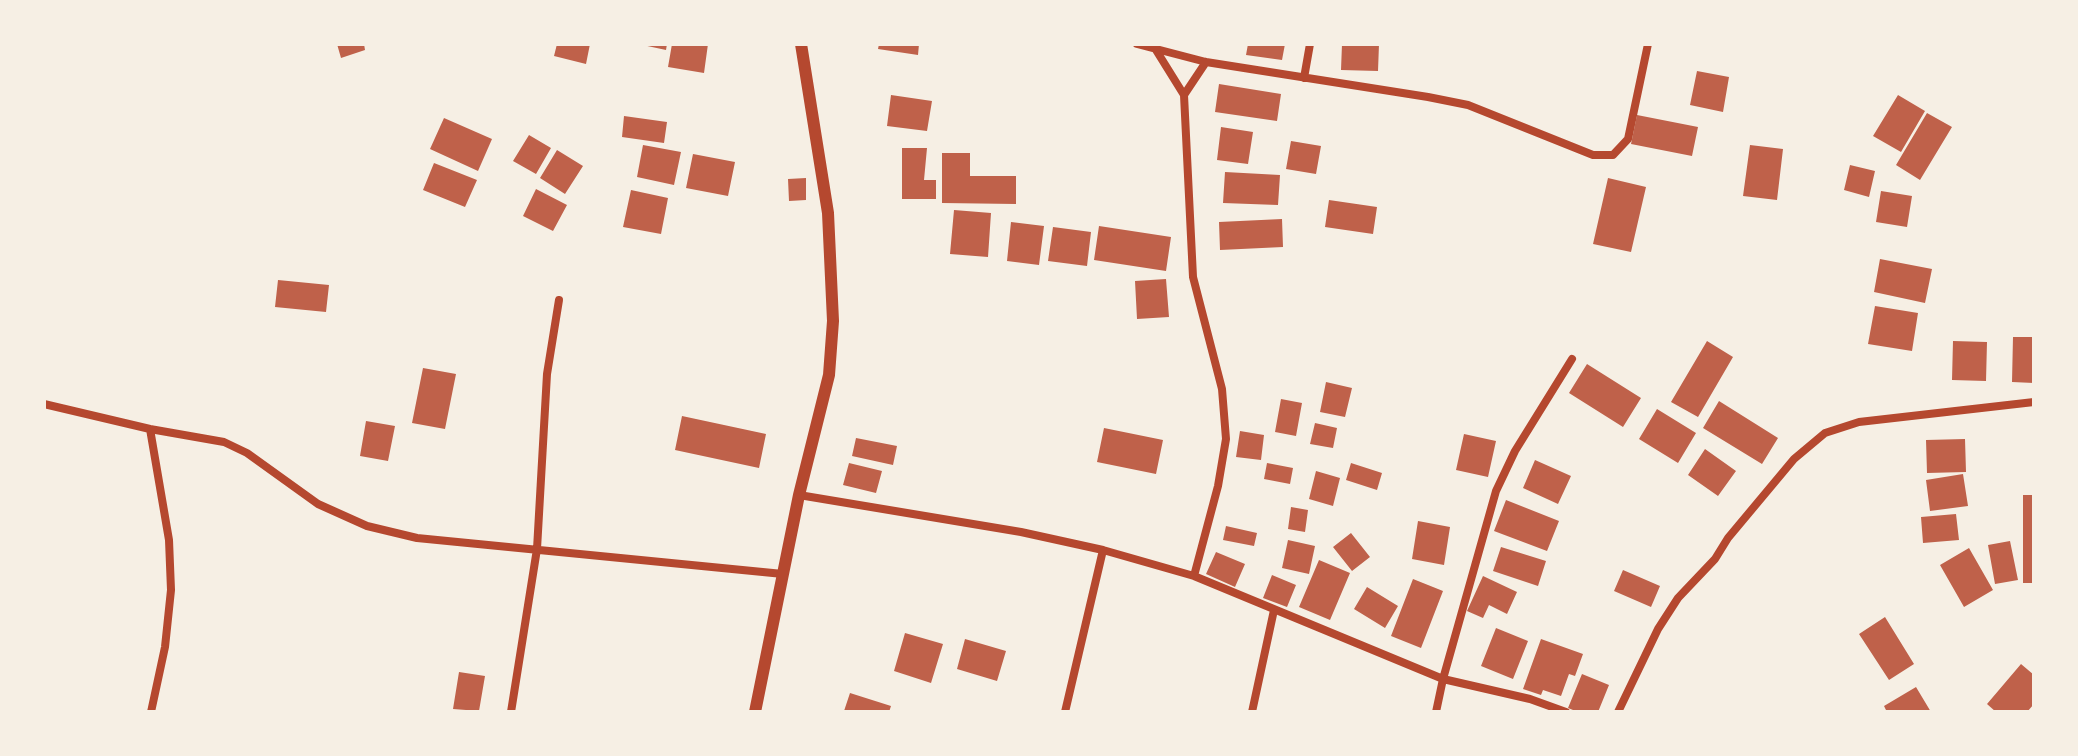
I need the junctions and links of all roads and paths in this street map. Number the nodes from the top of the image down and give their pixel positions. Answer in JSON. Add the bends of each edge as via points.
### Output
{"nodes":[{"id":1,"x":801,"y":44,"type":"edge"},
{"id":2,"x":1137,"y":44,"type":"edge"},
{"id":3,"x":1310,"y":44,"type":"edge"},
{"id":4,"x":1648,"y":44,"type":"edge"},
{"id":5,"x":1156,"y":50,"type":"junction"},
{"id":6,"x":1206,"y":62,"type":"junction"},
{"id":7,"x":1304,"y":78,"type":"junction"},
{"id":8,"x":1184,"y":95,"type":"junction"},
{"id":9,"x":559,"y":300,"type":"dead end"},
{"id":10,"x":1572,"y":359,"type":"dead end"},
{"id":11,"x":2034,"y":402,"type":"edge"},
{"id":12,"x":44,"y":404,"type":"edge"},
{"id":13,"x":150,"y":429,"type":"junction"},
{"id":14,"x":799,"y":495,"type":"junction"},
{"id":15,"x":537,"y":549,"type":"junction"},
{"id":16,"x":1103,"y":550,"type":"junction"},
{"id":17,"x":783,"y":574,"type":"junction"},
{"id":18,"x":1194,"y":576,"type":"junction"},
{"id":19,"x":1274,"y":610,"type":"junction"},
{"id":20,"x":1443,"y":679,"type":"junction"},
{"id":21,"x":151,"y":712,"type":"edge"},
{"id":22,"x":511,"y":712,"type":"edge"},
{"id":23,"x":755,"y":712,"type":"edge"},
{"id":24,"x":1065,"y":712,"type":"edge"},
{"id":25,"x":1252,"y":712,"type":"edge"},
{"id":26,"x":1436,"y":712,"type":"edge"},
{"id":27,"x":1566,"y":712,"type":"edge"},
{"id":28,"x":1618,"y":712,"type":"edge"}],
"edges":[{"from":1,"to":14,"type":"main road","via":[[828,213],[833,321],[829,375]]},
{"from":2,"to":5,"type":"street"},
{"from":3,"to":7,"type":"street"},
{"from":4,"to":7,"type":"street","via":[[1628,139],[1613,155],[1593,155],[1468,105]]},
{"from":5,"to":6,"type":"street"},
{"from":5,"to":8,"type":"street"},
{"from":6,"to":7,"type":"street"},
{"from":6,"to":8,"type":"street"},
{"from":8,"to":18,"type":"street","via":[[1193,277],[1222,389],[1226,439]]},
{"from":9,"to":15,"type":"street","via":[[547,374]]},
{"from":10,"to":20,"type":"street","via":[[1496,491]]},
{"from":11,"to":28,"type":"street","via":[[1859,422],[1825,433],[1794,459],[1678,598]]},
{"from":12,"to":13,"type":"street"},
{"from":13,"to":15,"type":"street","via":[[224,442],[318,504],[367,526],[417,538]]},
{"from":13,"to":21,"type":"street","via":[[167,528],[171,590]]},
{"from":14,"to":16,"type":"street"},
{"from":14,"to":17,"type":"main road"},
{"from":15,"to":17,"type":"street"},
{"from":15,"to":22,"type":"street"},
{"from":16,"to":18,"type":"street"},
{"from":16,"to":24,"type":"street"},
{"from":17,"to":23,"type":"main road"},
{"from":18,"to":19,"type":"street"},
{"from":19,"to":20,"type":"street"},
{"from":19,"to":25,"type":"street"},
{"from":20,"to":26,"type":"street"},
{"from":20,"to":27,"type":"street"}]}
